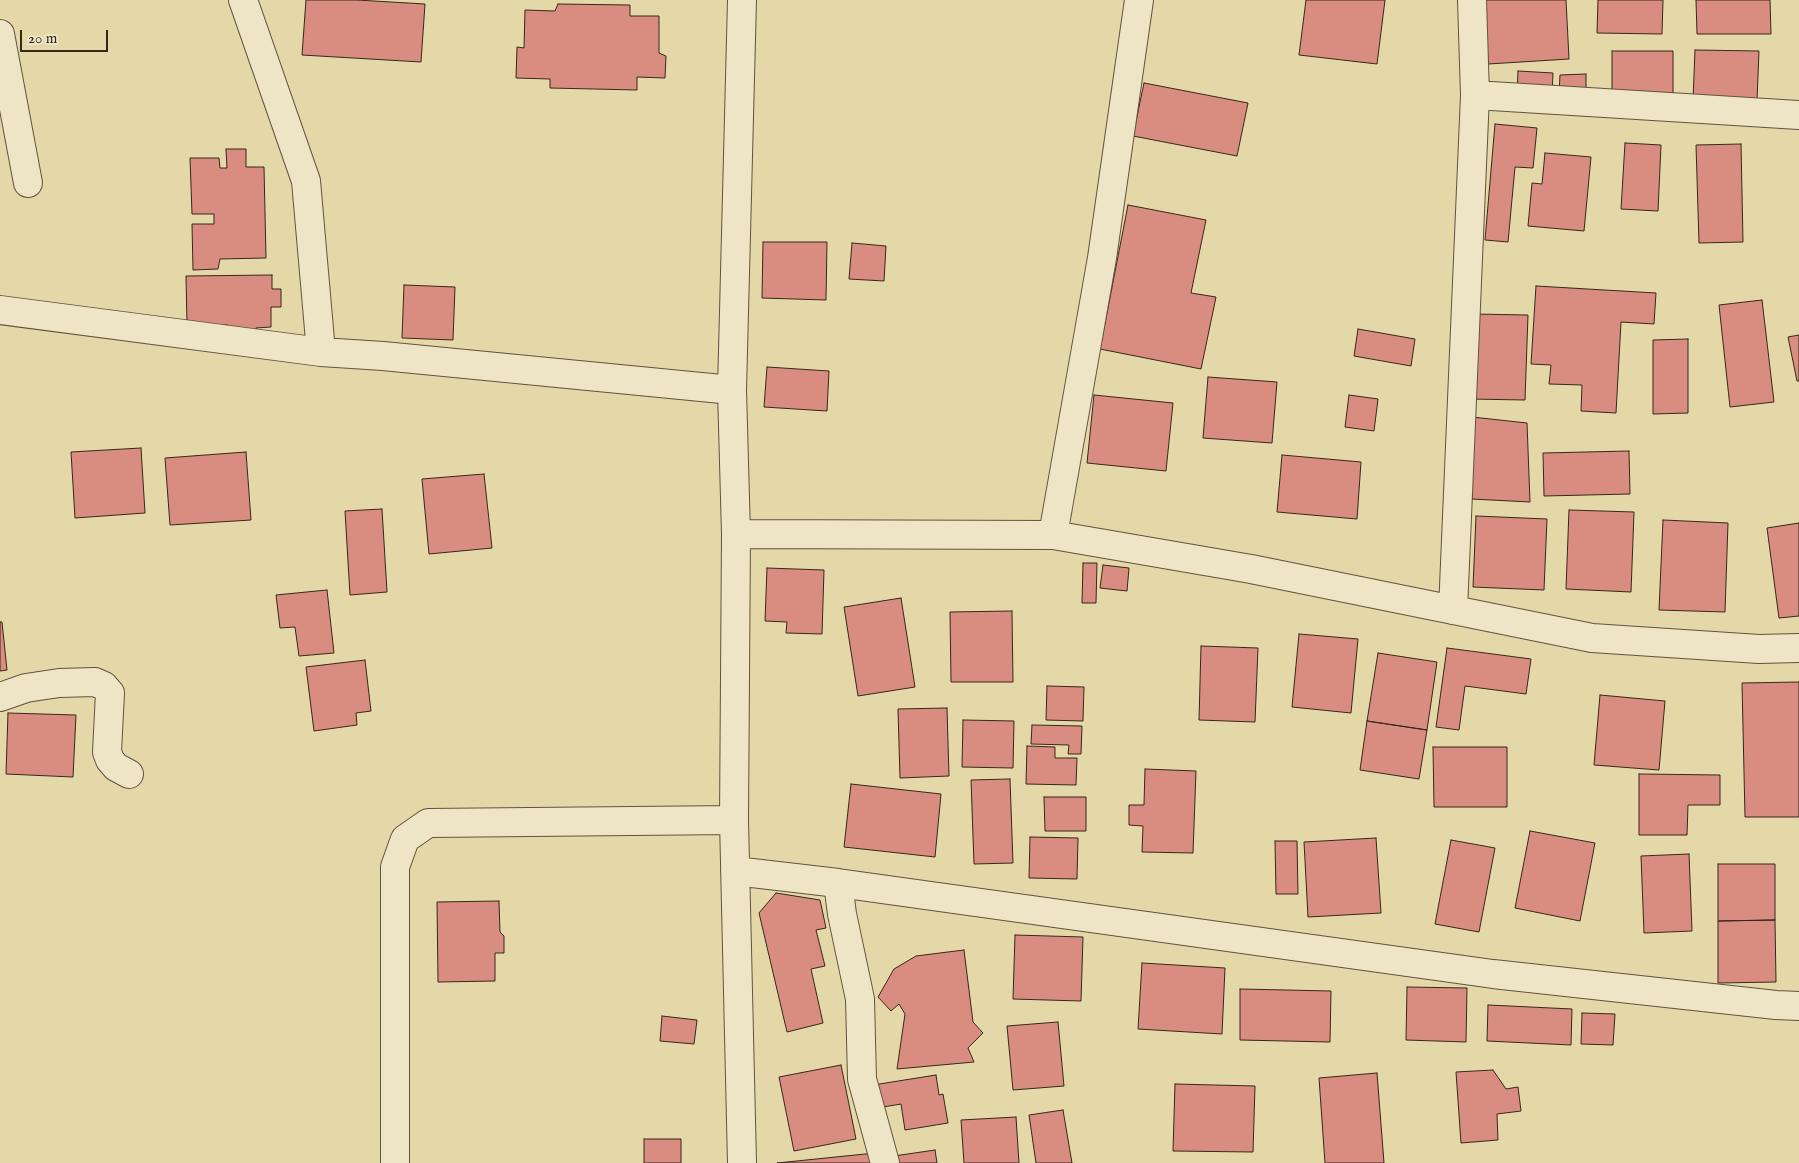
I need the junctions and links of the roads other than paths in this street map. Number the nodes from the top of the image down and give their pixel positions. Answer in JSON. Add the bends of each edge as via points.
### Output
{"nodes":[{"id":1,"x":243,"y":0,"type":"edge"},
{"id":2,"x":742,"y":0,"type":"edge"},
{"id":3,"x":1139,"y":0,"type":"edge"},
{"id":4,"x":1472,"y":0,"type":"edge"},
{"id":5,"x":0,"y":34,"type":"edge"},
{"id":6,"x":1475,"y":95,"type":"junction"},
{"id":7,"x":1799,"y":115,"type":"edge"},
{"id":8,"x":28,"y":183,"type":"dead end"},
{"id":9,"x":0,"y":310,"type":"edge"},
{"id":10,"x":321,"y":352,"type":"junction"},
{"id":11,"x":732,"y":390,"type":"junction"},
{"id":12,"x":736,"y":534,"type":"junction"},
{"id":13,"x":1054,"y":535,"type":"junction"},
{"id":14,"x":1452,"y":610,"type":"junction"},
{"id":15,"x":1799,"y":648,"type":"edge"},
{"id":16,"x":0,"y":697,"type":"edge"},
{"id":17,"x":129,"y":774,"type":"dead end"},
{"id":18,"x":734,"y":820,"type":"junction"},
{"id":19,"x":736,"y":871,"type":"junction"},
{"id":20,"x":838,"y":883,"type":"junction"},
{"id":21,"x":1799,"y":1006,"type":"edge"},
{"id":22,"x":395,"y":1163,"type":"edge"},
{"id":23,"x":742,"y":1163,"type":"edge"},
{"id":24,"x":886,"y":1163,"type":"edge"}],
"edges":[{"from":1,"to":10,"type":"street","via":[[306,181]]},
{"from":2,"to":11,"type":"street"},
{"from":3,"to":13,"type":"street","via":[[1102,258]]},
{"from":4,"to":6,"type":"street"},
{"from":5,"to":8,"type":"street"},
{"from":6,"to":7,"type":"street"},
{"from":6,"to":14,"type":"street"},
{"from":9,"to":10,"type":"street"},
{"from":10,"to":11,"type":"street"},
{"from":11,"to":12,"type":"street"},
{"from":12,"to":13,"type":"street"},
{"from":12,"to":18,"type":"street"},
{"from":13,"to":14,"type":"street","via":[[1251,569]]},
{"from":14,"to":15,"type":"street","via":[[1592,638],[1759,649]]},
{"from":16,"to":17,"type":"street","via":[[26,688],[59,683],[95,682],[104,686],[110,693],[107,752],[116,767]]},
{"from":18,"to":19,"type":"street"},
{"from":18,"to":22,"type":"street","via":[[428,823],[405,838],[395,867]]},
{"from":19,"to":20,"type":"street"},
{"from":19,"to":23,"type":"street"},
{"from":20,"to":21,"type":"street","via":[[1494,974]]},
{"from":20,"to":24,"type":"street","via":[[860,998],[862,1079]]}]}
